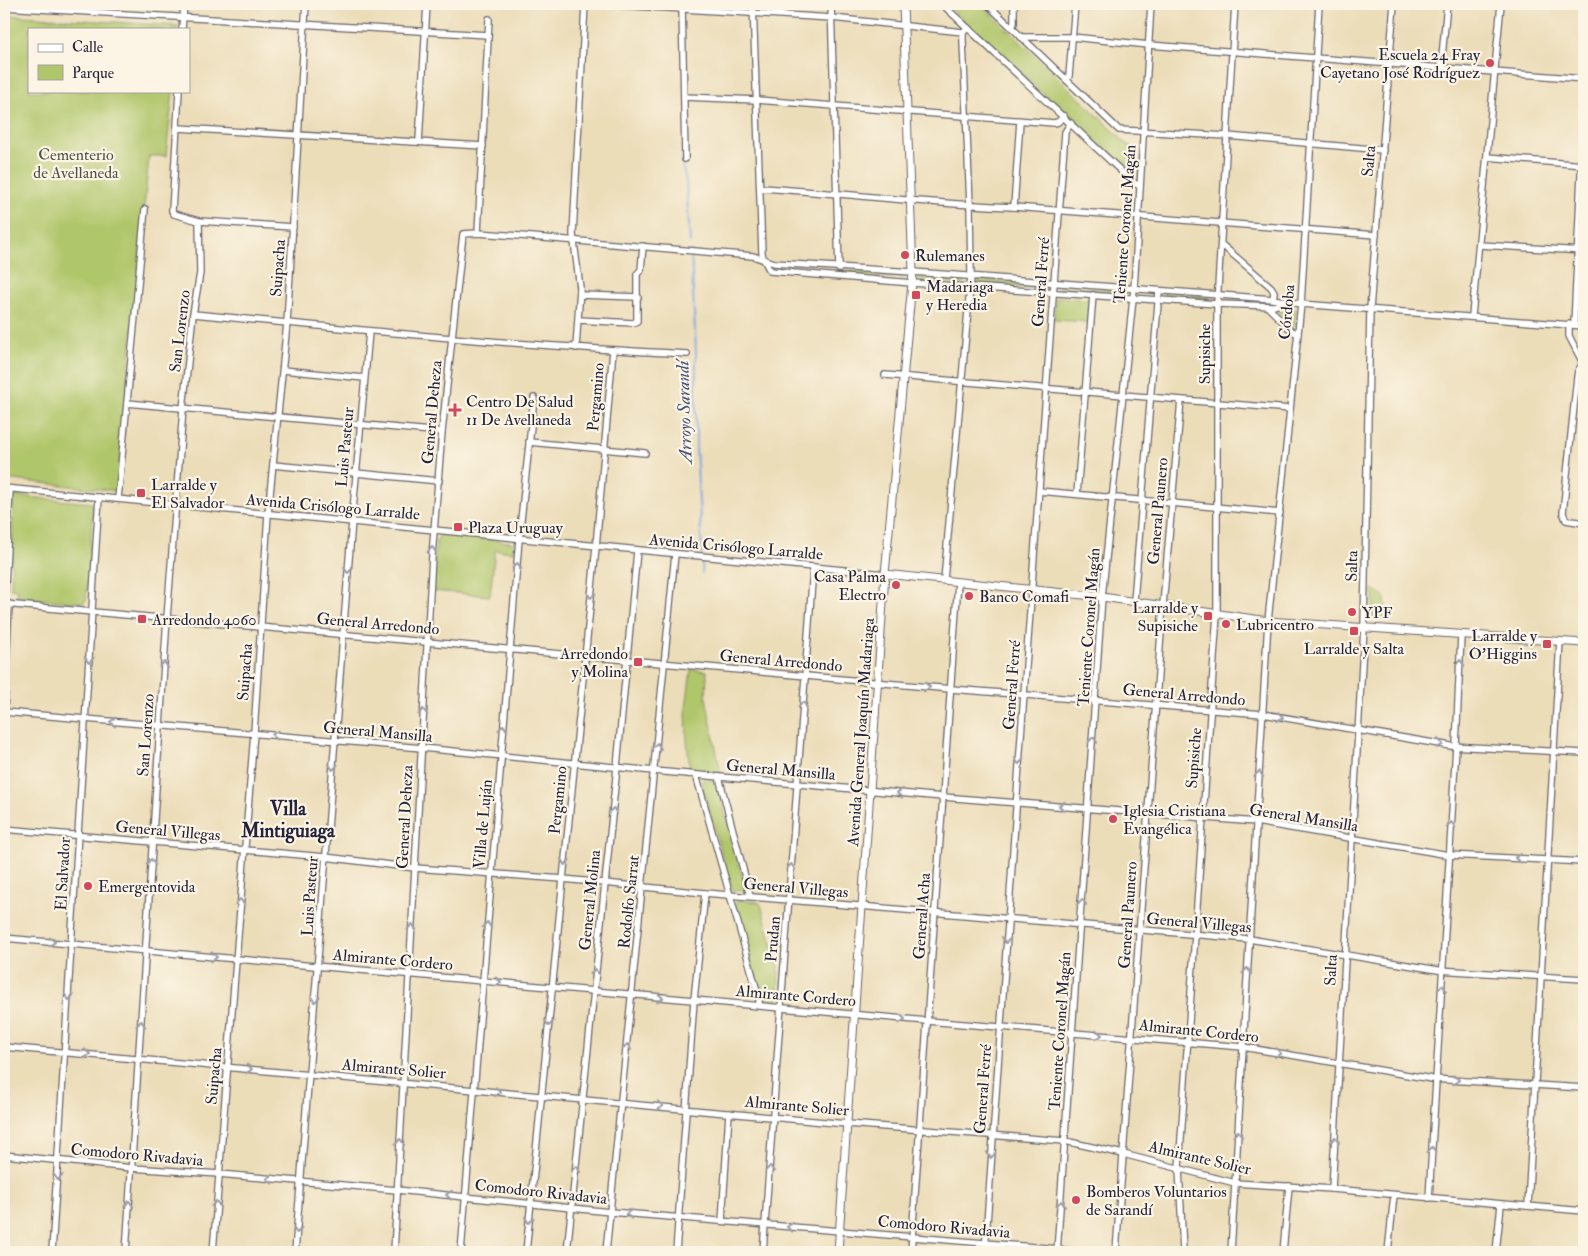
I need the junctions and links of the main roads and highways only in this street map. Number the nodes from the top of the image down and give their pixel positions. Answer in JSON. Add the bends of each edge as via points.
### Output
{"nodes":[{"id":1,"x":903,"y":4,"type":"edge"},
{"id":2,"x":885,"y":574,"type":"junction"},
{"id":3,"x":1584,"y":643,"type":"edge"},
{"id":4,"x":838,"y":1252,"type":"edge"}],
"edges":[{"from":1,"to":2,"type":"main road","name":"Avenida General Joaquín Madariaga","via":[[913,272]]},
{"from":2,"to":3,"type":"main road","name":"Avenida Crisólogo Larralde","via":[[1102,597],[1268,621]]},
{"from":2,"to":4,"type":"main road","name":"Avenida General Joaquín Madariaga"}]}
